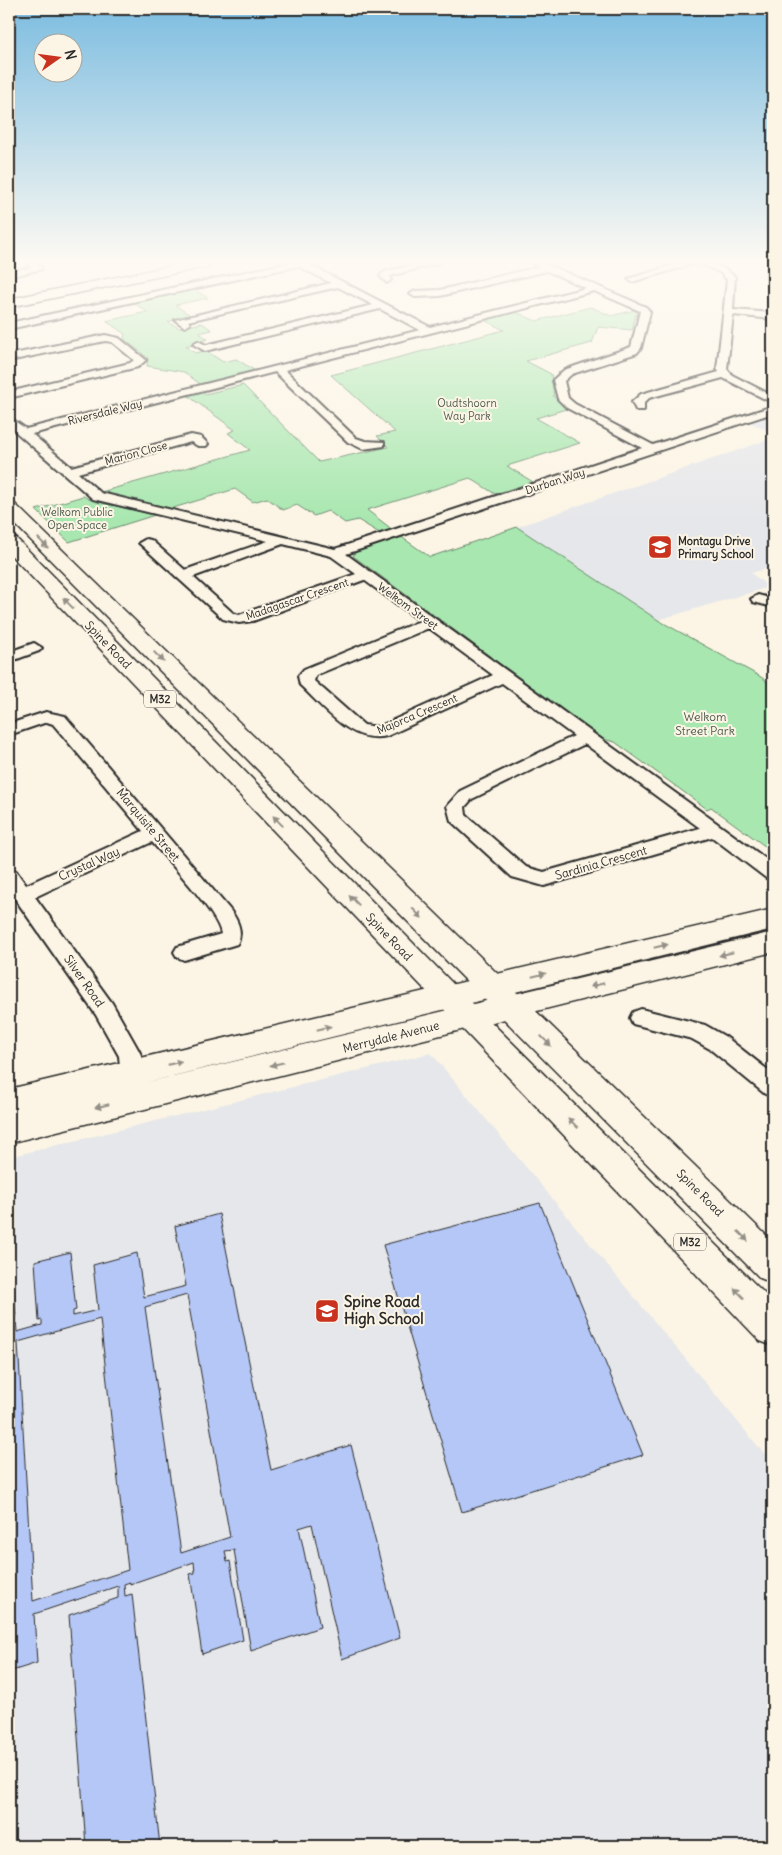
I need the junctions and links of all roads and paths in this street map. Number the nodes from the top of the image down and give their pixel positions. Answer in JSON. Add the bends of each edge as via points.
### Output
{"nodes":[{"id":1,"x":49,"y":350,"type":"edge"},
{"id":2,"x":127,"y":350,"type":"edge"},
{"id":3,"x":350,"y":350,"type":"edge"},
{"id":4,"x":634,"y":350,"type":"edge"},
{"id":5,"x":724,"y":350,"type":"edge"},
{"id":6,"x":9,"y":358,"type":"edge"},
{"id":7,"x":277,"y":368,"type":"junction"},
{"id":8,"x":725,"y":374,"type":"junction"},
{"id":9,"x":9,"y":395,"type":"edge"},
{"id":10,"x":773,"y":400,"type":"edge"},
{"id":11,"x":640,"y":408,"type":"dead end"},
{"id":12,"x":773,"y":409,"type":"edge"},
{"id":13,"x":9,"y":420,"type":"edge"},
{"id":14,"x":23,"y":433,"type":"junction"},
{"id":15,"x":202,"y":444,"type":"dead end"},
{"id":16,"x":380,"y":444,"type":"dead end"},
{"id":17,"x":652,"y":448,"type":"junction"},
{"id":18,"x":68,"y":472,"type":"junction"},
{"id":19,"x":9,"y":508,"type":"edge"},
{"id":20,"x":282,"y":540,"type":"junction"},
{"id":21,"x":9,"y":542,"type":"edge"},
{"id":22,"x":146,"y":543,"type":"dead end"},
{"id":23,"x":336,"y":553,"type":"junction"},
{"id":24,"x":366,"y":575,"type":"junction"},
{"id":25,"x":183,"y":576,"type":"junction"},
{"id":26,"x":758,"y":599,"type":"dead end"},
{"id":27,"x":773,"y":603,"type":"edge"},
{"id":28,"x":430,"y":622,"type":"junction"},
{"id":29,"x":34,"y":648,"type":"dead end"},
{"id":30,"x":9,"y":656,"type":"edge"},
{"id":31,"x":504,"y":676,"type":"junction"},
{"id":32,"x":9,"y":730,"type":"edge"},
{"id":33,"x":587,"y":736,"type":"junction"},
{"id":34,"x":716,"y":830,"type":"junction"},
{"id":35,"x":155,"y":833,"type":"junction"},
{"id":36,"x":773,"y":873,"type":"edge"},
{"id":37,"x":9,"y":876,"type":"edge"},
{"id":38,"x":22,"y":895,"type":"junction"},
{"id":39,"x":773,"y":919,"type":"edge"},
{"id":40,"x":773,"y":942,"type":"edge"},
{"id":41,"x":184,"y":952,"type":"dead end"},
{"id":42,"x":502,"y":997,"type":"junction"},
{"id":43,"x":458,"y":1008,"type":"junction"},
{"id":44,"x":641,"y":1018,"type":"dead end"},
{"id":45,"x":133,"y":1086,"type":"junction"},
{"id":46,"x":773,"y":1087,"type":"edge"},
{"id":47,"x":9,"y":1102,"type":"edge"},
{"id":48,"x":9,"y":1129,"type":"edge"},
{"id":49,"x":773,"y":1266,"type":"edge"},
{"id":50,"x":773,"y":1328,"type":"edge"}],
"edges":[{"from":1,"to":6,"type":"street"},
{"from":2,"to":9,"type":"street","via":[[141,360],[134,365]]},
{"from":3,"to":7,"type":"street","name":"Riversdale Way"},
{"from":4,"to":17,"type":"street","via":[[562,374],[558,380],[563,399],[579,411]]},
{"from":5,"to":8,"type":"street","via":[[722,369]]},
{"from":7,"to":14,"type":"street","name":"Riversdale Way"},
{"from":7,"to":16,"type":"street","via":[[352,440],[363,445]]},
{"from":8,"to":10,"type":"street"},
{"from":8,"to":11,"type":"street","via":[[645,396],[638,402]]},
{"from":12,"to":17,"type":"street","name":"Durban Way"},
{"from":13,"to":14,"type":"street","name":"Welkom Street"},
{"from":14,"to":18,"type":"street","name":"Welkom Street"},
{"from":15,"to":18,"type":"street","name":"Marion Close","via":[[196,438],[188,439]]},
{"from":17,"to":23,"type":"street","name":"Durban Way"},
{"from":18,"to":20,"type":"street","name":"Welkom Street","via":[[104,498]]},
{"from":19,"to":42,"type":"main road","name":"Spine Road","number":"M32","one_way":true},
{"from":20,"to":23,"type":"street","name":"Welkom Street"},
{"from":20,"to":25,"type":"street"},
{"from":43,"to":21,"type":"main road","name":"Spine Road","number":"M32","one_way":true},
{"from":22,"to":25,"type":"street","name":"Madagascar Crescent"},
{"from":23,"to":24,"type":"street","name":"Welkom Street"},
{"from":24,"to":25,"type":"street","name":"Madagascar Crescent","via":[[239,619],[228,616]]},
{"from":24,"to":28,"type":"street","name":"Welkom Street"},
{"from":26,"to":27,"type":"street"},
{"from":28,"to":31,"type":"street","name":"Welkom Street"},
{"from":28,"to":31,"type":"street","name":"Majorca Crescent","via":[[310,672],[306,682],[358,729],[376,733]]},
{"from":29,"to":30,"type":"street"},
{"from":31,"to":33,"type":"street","name":"Welkom Street"},
{"from":32,"to":35,"type":"street","name":"Marquisite Street","via":[[46,717],[59,720]]},
{"from":33,"to":34,"type":"street","name":"Welkom Street"},
{"from":33,"to":34,"type":"street","name":"Sardinia Crescent","via":[[466,795],[456,806],[458,817],[519,872],[544,879]]},
{"from":34,"to":36,"type":"street","name":"Welkom Street"},
{"from":35,"to":38,"type":"street","name":"Crystal Way"},
{"from":35,"to":41,"type":"street","name":"Marquisite Street","via":[[211,900],[232,932],[230,939]]},
{"from":37,"to":38,"type":"street","name":"Silver Road"},
{"from":38,"to":45,"type":"street","name":"Silver Road","via":[[104,1009],[130,1056]]},
{"from":42,"to":39,"type":"main road","name":"Merrydale Avenue","one_way":true},
{"from":40,"to":42,"type":"main road","name":"Merrydale Avenue","one_way":true},
{"from":42,"to":43,"type":"main road","name":"Merrydale Avenue"},
{"from":42,"to":49,"type":"main road","name":"Spine Road","number":"M32","one_way":true},
{"from":43,"to":45,"type":"main road","name":"Merrydale Avenue"},
{"from":50,"to":43,"type":"main road","name":"Spine Road","number":"M32","one_way":true},
{"from":44,"to":46,"type":"street","via":[[697,1031],[718,1043]]},
{"from":45,"to":47,"type":"main road","name":"Merrydale Avenue"},
{"from":45,"to":48,"type":"main road","name":"Merrydale Avenue","one_way":true}]}
